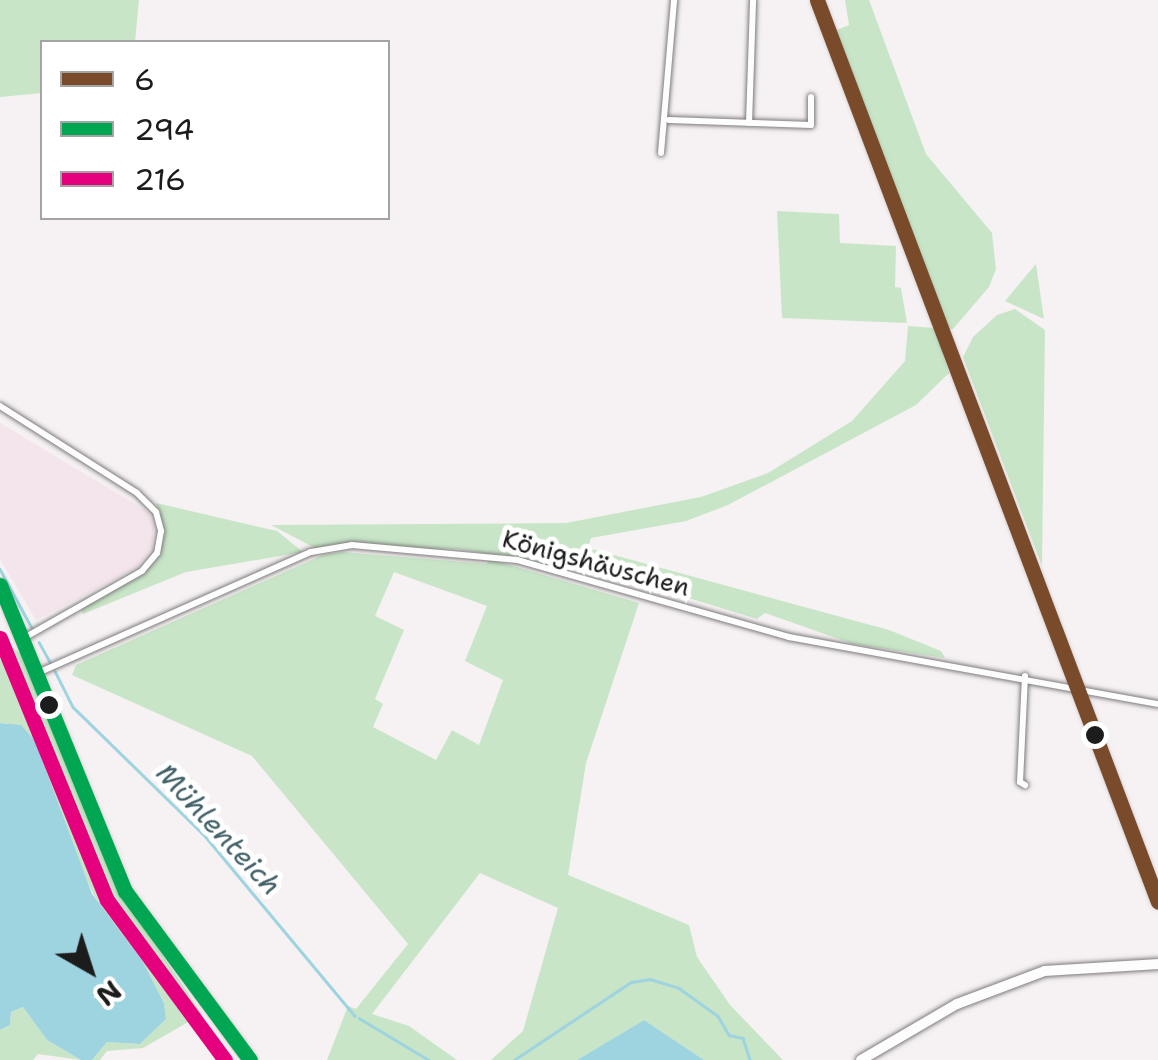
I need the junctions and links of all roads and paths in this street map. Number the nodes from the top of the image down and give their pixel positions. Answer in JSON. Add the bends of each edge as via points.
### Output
{"nodes":[{"id":1,"x":674,"y":0,"type":"edge"},
{"id":2,"x":753,"y":0,"type":"edge"},
{"id":3,"x":817,"y":0,"type":"edge"},
{"id":4,"x":812,"y":97,"type":"dead end"},
{"id":5,"x":668,"y":120,"type":"junction"},
{"id":6,"x":749,"y":123,"type":"junction"},
{"id":7,"x":661,"y":153,"type":"dead end"},
{"id":8,"x":0,"y":406,"type":"edge"},
{"id":9,"x":0,"y":585,"type":"edge"},
{"id":10,"x":26,"y":637,"type":"junction"},
{"id":11,"x":40,"y":672,"type":"junction"},
{"id":12,"x":1025,"y":676,"type":"junction"},
{"id":13,"x":1077,"y":685,"type":"junction"},
{"id":14,"x":1158,"y":704,"type":"edge"},
{"id":15,"x":1026,"y":785,"type":"dead end"},
{"id":16,"x":1158,"y":902,"type":"edge"},
{"id":17,"x":1158,"y":964,"type":"edge"},
{"id":18,"x":250,"y":1060,"type":"edge"},
{"id":19,"x":861,"y":1060,"type":"edge"}],
"edges":[{"from":1,"to":5,"type":"street"},
{"from":2,"to":6,"type":"street"},
{"from":3,"to":13,"type":"street"},
{"from":4,"to":6,"type":"street","via":[[811,125]]},
{"from":5,"to":6,"type":"street"},
{"from":5,"to":7,"type":"street"},
{"from":8,"to":10,"type":"street","via":[[148,502],[162,536],[150,564]]},
{"from":9,"to":10,"type":"street"},
{"from":10,"to":11,"type":"street"},
{"from":11,"to":12,"type":"street","name":"Königshäuschen","via":[[311,552],[352,546],[511,558],[789,637]]},
{"from":11,"to":18,"type":"street","via":[[126,890]]},
{"from":12,"to":13,"type":"street","name":"Königshäuschen"},
{"from":12,"to":15,"type":"street","via":[[1020,782]]},
{"from":13,"to":14,"type":"street","name":"Königshäuschen"},
{"from":13,"to":16,"type":"street"},
{"from":17,"to":19,"type":"main road","via":[[1045,971],[957,1004]]}]}
